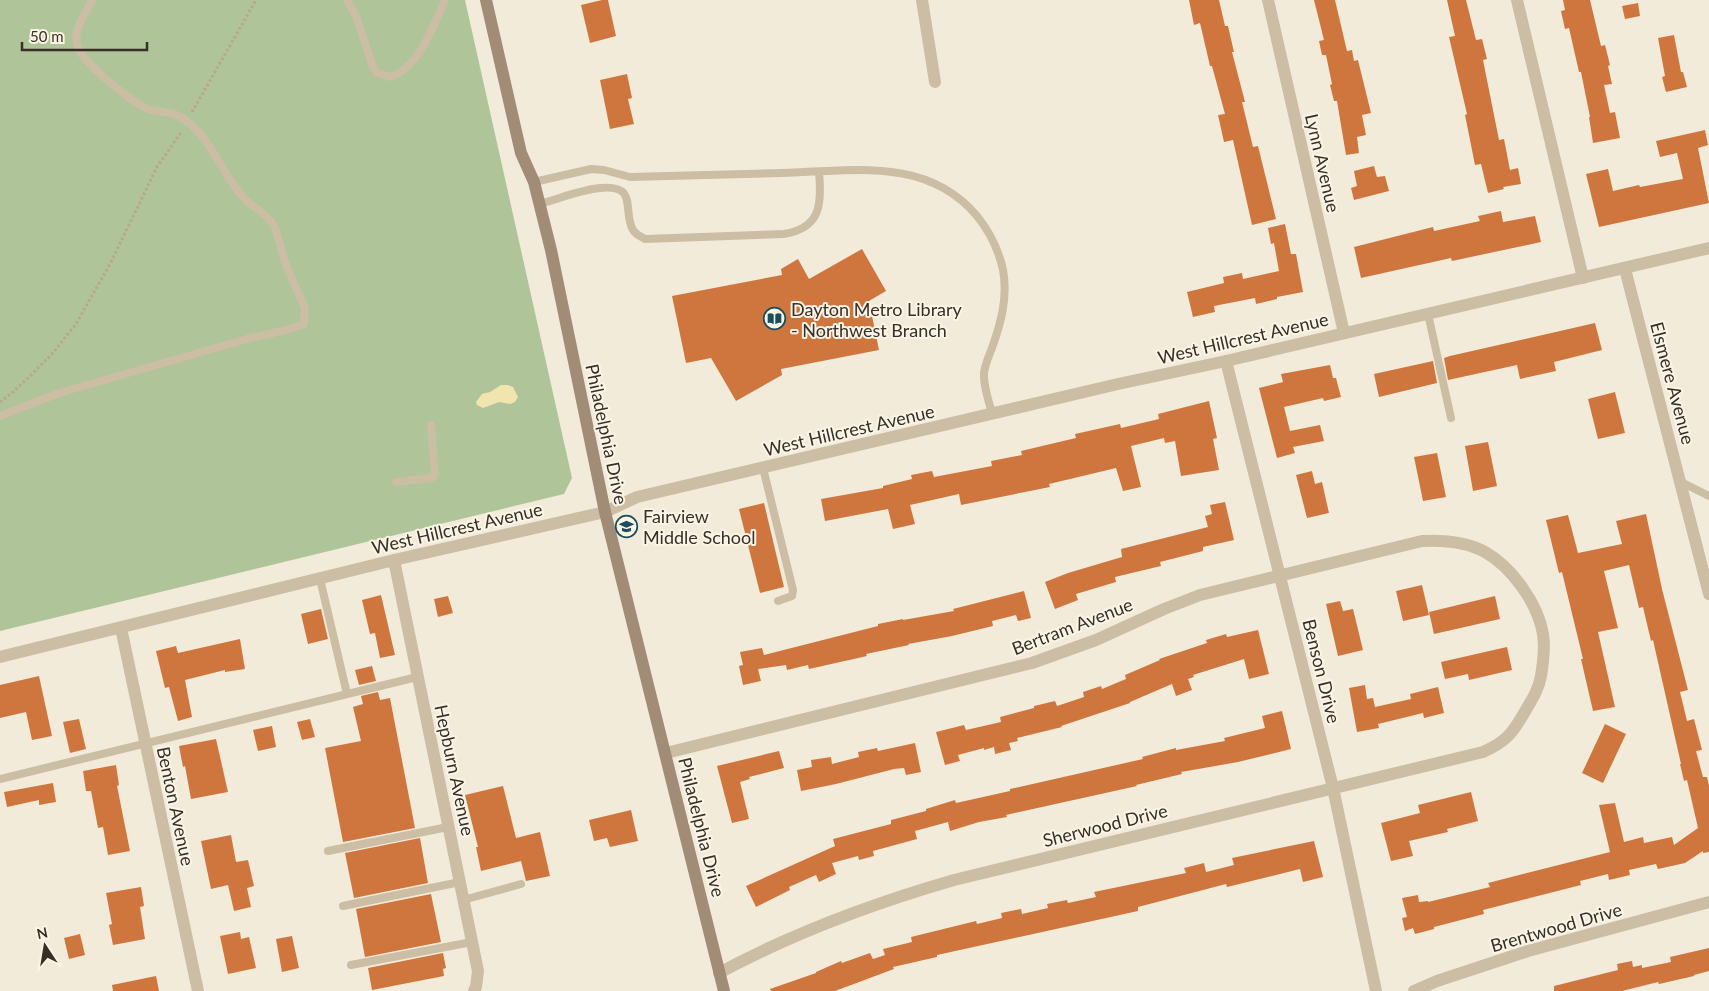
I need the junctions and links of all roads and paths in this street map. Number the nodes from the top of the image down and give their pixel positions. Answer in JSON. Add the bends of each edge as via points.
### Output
{"nodes":[{"id":1,"x":92,"y":0,"type":"edge"},
{"id":2,"x":256,"y":0,"type":"edge"},
{"id":3,"x":347,"y":0,"type":"edge"},
{"id":4,"x":445,"y":0,"type":"edge"},
{"id":5,"x":486,"y":0,"type":"edge"},
{"id":6,"x":922,"y":0,"type":"edge"},
{"id":7,"x":1268,"y":0,"type":"edge"},
{"id":8,"x":1517,"y":0,"type":"edge"},
{"id":9,"x":935,"y":82,"type":"dead end"},
{"id":10,"x":190,"y":116,"type":"dead end"},
{"id":11,"x":186,"y":123,"type":"dead end"},
{"id":12,"x":819,"y":172,"type":"junction"},
{"id":13,"x":617,"y":175,"type":"junction"},
{"id":14,"x":534,"y":182,"type":"junction"},
{"id":15,"x":614,"y":189,"type":"junction"},
{"id":16,"x":539,"y":204,"type":"junction"},
{"id":17,"x":1709,"y":248,"type":"edge"},
{"id":18,"x":1625,"y":269,"type":"junction"},
{"id":19,"x":1583,"y":278,"type":"junction"},
{"id":20,"x":1428,"y":314,"type":"junction"},
{"id":21,"x":1344,"y":334,"type":"junction"},
{"id":22,"x":1226,"y":361,"type":"junction"},
{"id":23,"x":0,"y":402,"type":"edge"},
{"id":24,"x":992,"y":414,"type":"junction"},
{"id":25,"x":0,"y":416,"type":"edge"},
{"id":26,"x":1451,"y":418,"type":"dead end"},
{"id":27,"x":431,"y":425,"type":"dead end"},
{"id":28,"x":763,"y":468,"type":"junction"},
{"id":29,"x":396,"y":482,"type":"dead end"},
{"id":30,"x":1681,"y":482,"type":"junction"},
{"id":31,"x":1709,"y":496,"type":"edge"},
{"id":32,"x":605,"y":512,"type":"junction"},
{"id":33,"x":394,"y":560,"type":"junction"},
{"id":34,"x":1281,"y":575,"type":"junction"},
{"id":35,"x":320,"y":579,"type":"junction"},
{"id":36,"x":1709,"y":594,"type":"edge"},
{"id":37,"x":778,"y":601,"type":"dead end"},
{"id":38,"x":121,"y":628,"type":"junction"},
{"id":39,"x":0,"y":657,"type":"edge"},
{"id":40,"x":418,"y":677,"type":"junction"},
{"id":41,"x":347,"y":694,"type":"junction"},
{"id":42,"x":1508,"y":737,"type":"joint"},
{"id":43,"x":145,"y":744,"type":"junction"},
{"id":44,"x":666,"y":753,"type":"junction"},
{"id":45,"x":0,"y":779,"type":"edge"},
{"id":46,"x":1333,"y":788,"type":"junction"},
{"id":47,"x":448,"y":827,"type":"junction"},
{"id":48,"x":328,"y":851,"type":"dead end"},
{"id":49,"x":460,"y":882,"type":"junction"},
{"id":50,"x":521,"y":884,"type":"dead end"},
{"id":51,"x":463,"y":900,"type":"junction"},
{"id":52,"x":1709,"y":902,"type":"edge"},
{"id":53,"x":343,"y":906,"type":"dead end"},
{"id":54,"x":472,"y":942,"type":"junction"},
{"id":55,"x":351,"y":965,"type":"dead end"},
{"id":56,"x":719,"y":972,"type":"junction"},
{"id":57,"x":475,"y":989,"type":"edge"},
{"id":58,"x":198,"y":991,"type":"edge"},
{"id":59,"x":724,"y":991,"type":"edge"},
{"id":60,"x":1376,"y":991,"type":"edge"},
{"id":61,"x":1414,"y":991,"type":"edge"}],
"edges":[{"from":1,"to":25,"type":"lane","via":[[78,25],[78,49],[94,68],[126,95],[148,109],[180,116],[198,131],[237,190],[274,226],[306,316],[304,324],[290,329],[59,393]]},
{"from":2,"to":10,"type":"path"},
{"from":3,"to":4,"type":"lane","via":[[356,16],[373,67],[377,73],[390,77],[404,70],[424,45]]},
{"from":5,"to":14,"type":"main road","name":"Philadelphia Drive","via":[[521,153]]},
{"from":6,"to":9,"type":"street"},
{"from":7,"to":21,"type":"street","name":"Lynn Avenue"},
{"from":8,"to":19,"type":"street"},
{"from":11,"to":23,"type":"path","via":[[157,167],[110,264],[76,324],[52,354]]},
{"from":12,"to":13,"type":"lane","via":[[656,177]]},
{"from":12,"to":15,"type":"lane","via":[[821,191],[817,214],[798,232],[784,234],[645,238],[632,229],[628,200]]},
{"from":12,"to":24,"type":"lane","via":[[887,171],[909,174],[957,196],[981,221],[997,251],[1005,289],[1003,317],[984,375]]},
{"from":13,"to":14,"type":"lane","via":[[591,169]]},
{"from":13,"to":15,"type":"lane"},
{"from":14,"to":16,"type":"main road","name":"Philadelphia Drive"},
{"from":15,"to":16,"type":"lane","via":[[593,189]]},
{"from":16,"to":32,"type":"main road","name":"Philadelphia Drive"},
{"from":17,"to":18,"type":"street","name":"West Hillcrest Avenue"},
{"from":18,"to":19,"type":"street","name":"West Hillcrest Avenue"},
{"from":18,"to":30,"type":"street","name":"Elsmere Avenue"},
{"from":19,"to":20,"type":"street","name":"West Hillcrest Avenue"},
{"from":20,"to":21,"type":"street","name":"West Hillcrest Avenue"},
{"from":20,"to":26,"type":"lane"},
{"from":21,"to":22,"type":"street","name":"West Hillcrest Avenue"},
{"from":22,"to":24,"type":"street","name":"West Hillcrest Avenue"},
{"from":22,"to":34,"type":"street","name":"Benson Drive"},
{"from":24,"to":28,"type":"street","name":"West Hillcrest Avenue"},
{"from":27,"to":29,"type":"lane","via":[[435,474],[431,478]]},
{"from":28,"to":32,"type":"street","name":"West Hillcrest Avenue","via":[[637,497]]},
{"from":28,"to":37,"type":"lane","via":[[793,590],[792,596]]},
{"from":30,"to":31,"type":"lane"},
{"from":30,"to":36,"type":"street","name":"Elsmere Avenue"},
{"from":32,"to":33,"type":"street","name":"West Hillcrest Avenue"},
{"from":32,"to":44,"type":"main road","name":"Philadelphia Drive"},
{"from":33,"to":35,"type":"street","name":"West Hillcrest Avenue"},
{"from":33,"to":40,"type":"street","name":"Hepburn Avenue"},
{"from":34,"to":42,"type":"street","name":"Bertram Avenue","via":[[1435,540],[1484,552],[1500,563],[1524,589],[1543,634],[1541,677]]},
{"from":34,"to":44,"type":"street","name":"Bertram Avenue","via":[[1200,595],[1096,640],[1032,663]]},
{"from":34,"to":46,"type":"street","name":"Benson Drive"},
{"from":35,"to":38,"type":"street","name":"West Hillcrest Avenue"},
{"from":35,"to":41,"type":"lane"},
{"from":38,"to":39,"type":"street","name":"West Hillcrest Avenue"},
{"from":38,"to":43,"type":"street","name":"Benton Avenue"},
{"from":40,"to":41,"type":"lane"},
{"from":40,"to":47,"type":"street","name":"Hepburn Avenue"},
{"from":41,"to":43,"type":"lane"},
{"from":42,"to":46,"type":"street","name":"Sherwood Drive","via":[[1483,752]]},
{"from":43,"to":45,"type":"lane"},
{"from":43,"to":58,"type":"street","name":"Benton Avenue"},
{"from":44,"to":56,"type":"main road","name":"Philadelphia Drive"},
{"from":46,"to":56,"type":"street","name":"Sherwood Drive","via":[[898,896],[786,938]]},
{"from":46,"to":60,"type":"street","name":"Benson Drive"},
{"from":47,"to":48,"type":"lane"},
{"from":47,"to":49,"type":"street","name":"Hepburn Avenue"},
{"from":49,"to":51,"type":"street","name":"Hepburn Avenue"},
{"from":49,"to":53,"type":"lane"},
{"from":50,"to":51,"type":"lane"},
{"from":51,"to":54,"type":"street","name":"Hepburn Avenue"},
{"from":52,"to":61,"type":"street","name":"Brentwood Drive","via":[[1528,951]]},
{"from":54,"to":55,"type":"lane"},
{"from":54,"to":57,"type":"street","name":"Hepburn Avenue","via":[[478,971]]},
{"from":56,"to":59,"type":"main road","name":"Philadelphia Drive"}]}
